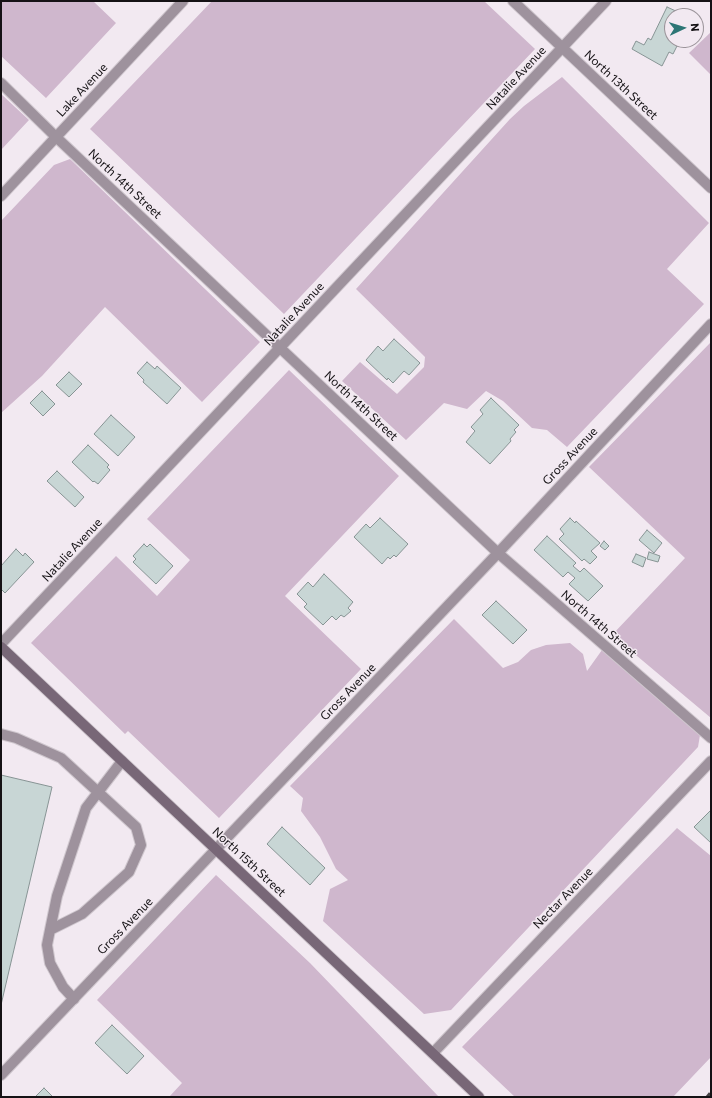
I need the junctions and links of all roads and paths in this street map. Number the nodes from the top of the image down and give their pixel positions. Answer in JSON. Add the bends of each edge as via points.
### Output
{"nodes":[{"id":1,"x":183,"y":1,"type":"edge"},
{"id":2,"x":513,"y":1,"type":"edge"},
{"id":3,"x":606,"y":1,"type":"edge"},
{"id":4,"x":562,"y":48,"type":"junction"},
{"id":5,"x":1,"y":83,"type":"edge"},
{"id":6,"x":56,"y":137,"type":"junction"},
{"id":7,"x":711,"y":188,"type":"edge"},
{"id":8,"x":1,"y":196,"type":"edge"},
{"id":9,"x":711,"y":324,"type":"edge"},
{"id":10,"x":280,"y":348,"type":"junction"},
{"id":11,"x":498,"y":553,"type":"junction"},
{"id":12,"x":1,"y":644,"type":"edge"},
{"id":13,"x":1,"y":647,"type":"edge"},
{"id":14,"x":1,"y":734,"type":"edge"},
{"id":15,"x":711,"y":738,"type":"edge"},
{"id":16,"x":122,"y":761,"type":"junction"},
{"id":17,"x":711,"y":761,"type":"edge"},
{"id":18,"x":99,"y":791,"type":"junction"},
{"id":19,"x":216,"y":849,"type":"junction"},
{"id":20,"x":50,"y":930,"type":"junction"},
{"id":21,"x":74,"y":999,"type":"junction"},
{"id":22,"x":433,"y":1053,"type":"junction"},
{"id":23,"x":1,"y":1075,"type":"edge"},
{"id":24,"x":479,"y":1097,"type":"edge"}],
"edges":[{"from":1,"to":6,"type":"street","name":"Lake Avenue"},
{"from":2,"to":4,"type":"street","name":"North 13th Street"},
{"from":3,"to":4,"type":"street","name":"Natalie Avenue"},
{"from":4,"to":7,"type":"street","name":"North 13th Street"},
{"from":4,"to":10,"type":"street","name":"Natalie Avenue"},
{"from":5,"to":6,"type":"street","name":"North 14th Street"},
{"from":6,"to":8,"type":"street","name":"Lake Avenue"},
{"from":6,"to":10,"type":"street","name":"North 14th Street"},
{"from":9,"to":11,"type":"street","name":"Gross Avenue"},
{"from":10,"to":11,"type":"street","name":"North 14th Street"},
{"from":10,"to":12,"type":"street","name":"Natalie Avenue"},
{"from":11,"to":15,"type":"street","name":"North 14th Street"},
{"from":11,"to":19,"type":"street","name":"Gross Avenue"},
{"from":13,"to":16,"type":"street","name":"North 15th Street"},
{"from":14,"to":18,"type":"street","via":[[61,758]]},
{"from":16,"to":18,"type":"street"},
{"from":16,"to":19,"type":"street","name":"North 15th Street"},
{"from":17,"to":22,"type":"street","name":"Nectar Avenue"},
{"from":18,"to":20,"type":"street","via":[[86,808],[57,896]]},
{"from":18,"to":20,"type":"street","via":[[136,827],[141,845],[129,872],[82,914]]},
{"from":19,"to":21,"type":"street","name":"Gross Avenue"},
{"from":19,"to":22,"type":"street","name":"North 15th Street"},
{"from":20,"to":21,"type":"street","via":[[47,945],[50,963],[63,987]]},
{"from":21,"to":23,"type":"street","name":"Gross Avenue"},
{"from":22,"to":24,"type":"street","name":"North 15th Street"}]}
